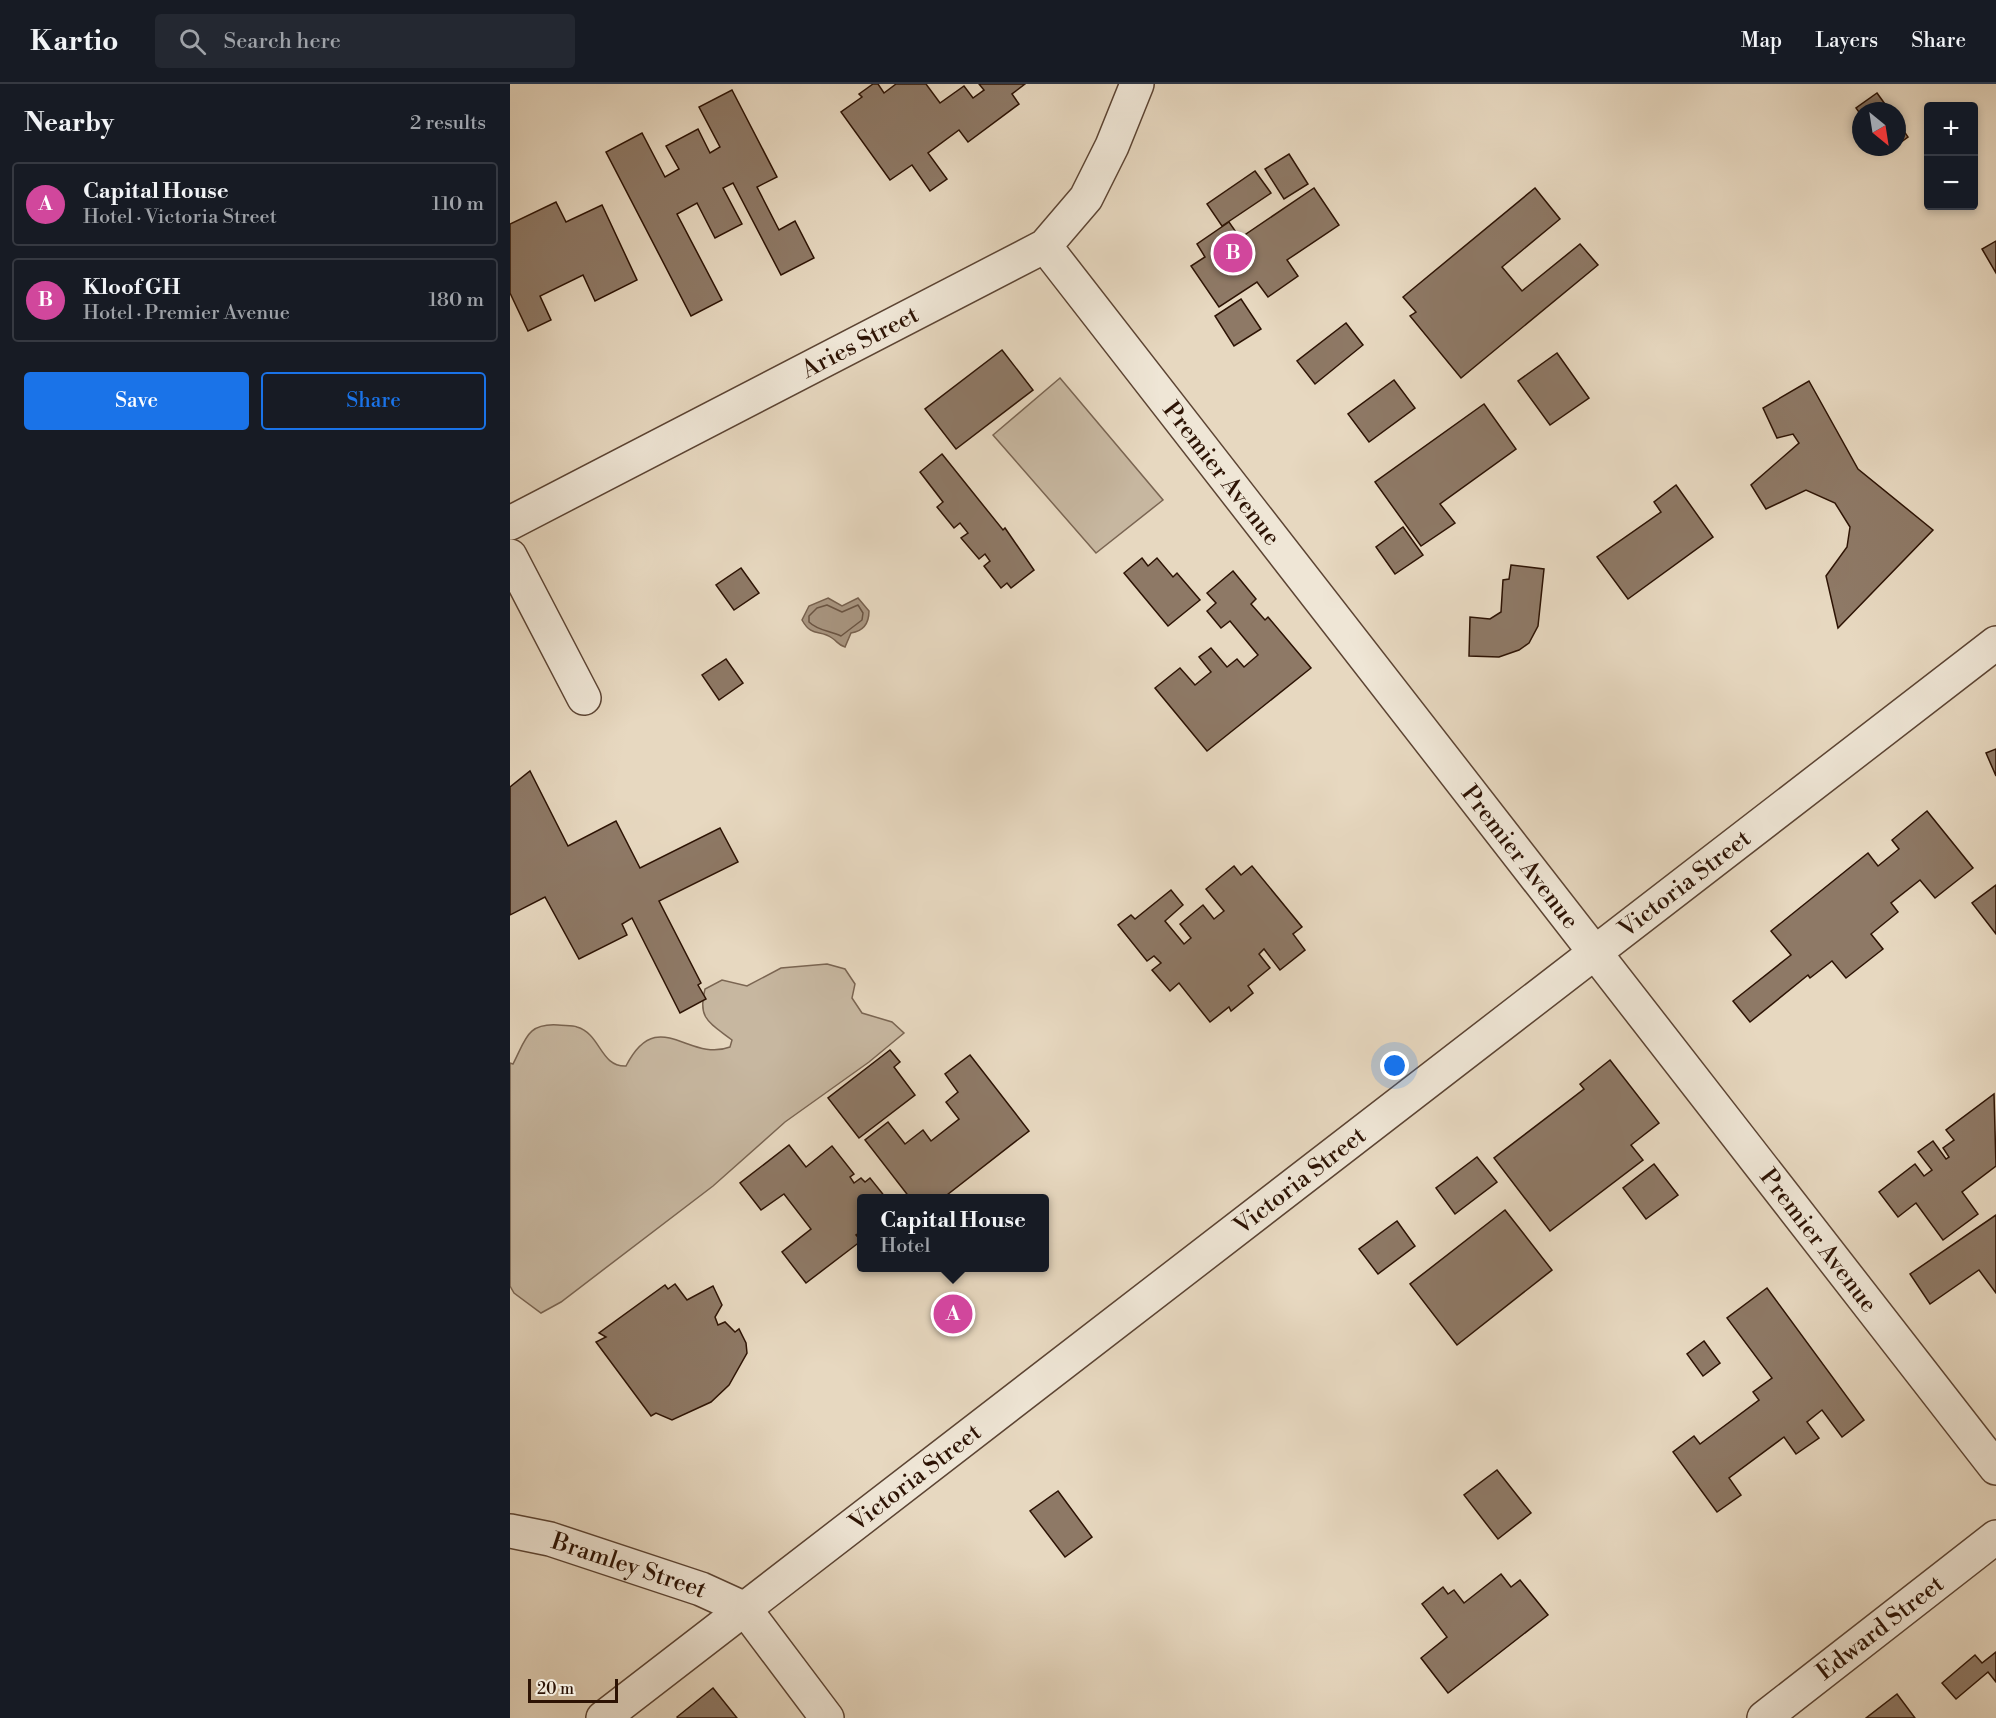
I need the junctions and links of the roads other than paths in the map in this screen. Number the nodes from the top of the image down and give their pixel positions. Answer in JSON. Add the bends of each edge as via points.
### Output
{"nodes":[{"id":1,"x":1137,"y":84,"type":"edge"},
{"id":2,"x":1045,"y":246,"type":"junction"},
{"id":3,"x":510,"y":523,"type":"edge"},
{"id":4,"x":510,"y":556,"type":"edge"},
{"id":5,"x":1996,"y":643,"type":"edge"},
{"id":6,"x":584,"y":698,"type":"dead end"},
{"id":7,"x":1594,"y":951,"type":"junction"},
{"id":8,"x":1996,"y":1468,"type":"edge"},
{"id":9,"x":510,"y":1531,"type":"edge"},
{"id":10,"x":1996,"y":1537,"type":"edge"},
{"id":11,"x":745,"y":1609,"type":"junction"},
{"id":12,"x":603,"y":1718,"type":"edge"},
{"id":13,"x":827,"y":1718,"type":"edge"},
{"id":14,"x":1764,"y":1718,"type":"edge"}],
"edges":[{"from":1,"to":2,"type":"street","name":"Aries Street","via":[[1086,198]]},
{"from":2,"to":3,"type":"street","name":"Aries Street"},
{"from":2,"to":7,"type":"street","name":"Premier Avenue"},
{"from":4,"to":6,"type":"street"},
{"from":5,"to":7,"type":"street","name":"Victoria Street"},
{"from":7,"to":8,"type":"street","name":"Premier Avenue"},
{"from":7,"to":11,"type":"street","name":"Victoria Street"},
{"from":9,"to":11,"type":"street","name":"Bramley Street","via":[[550,1539],[680,1582]]},
{"from":10,"to":14,"type":"street","name":"Edward Street"},
{"from":11,"to":12,"type":"street","name":"Victoria Street"},
{"from":11,"to":13,"type":"street"}]}
